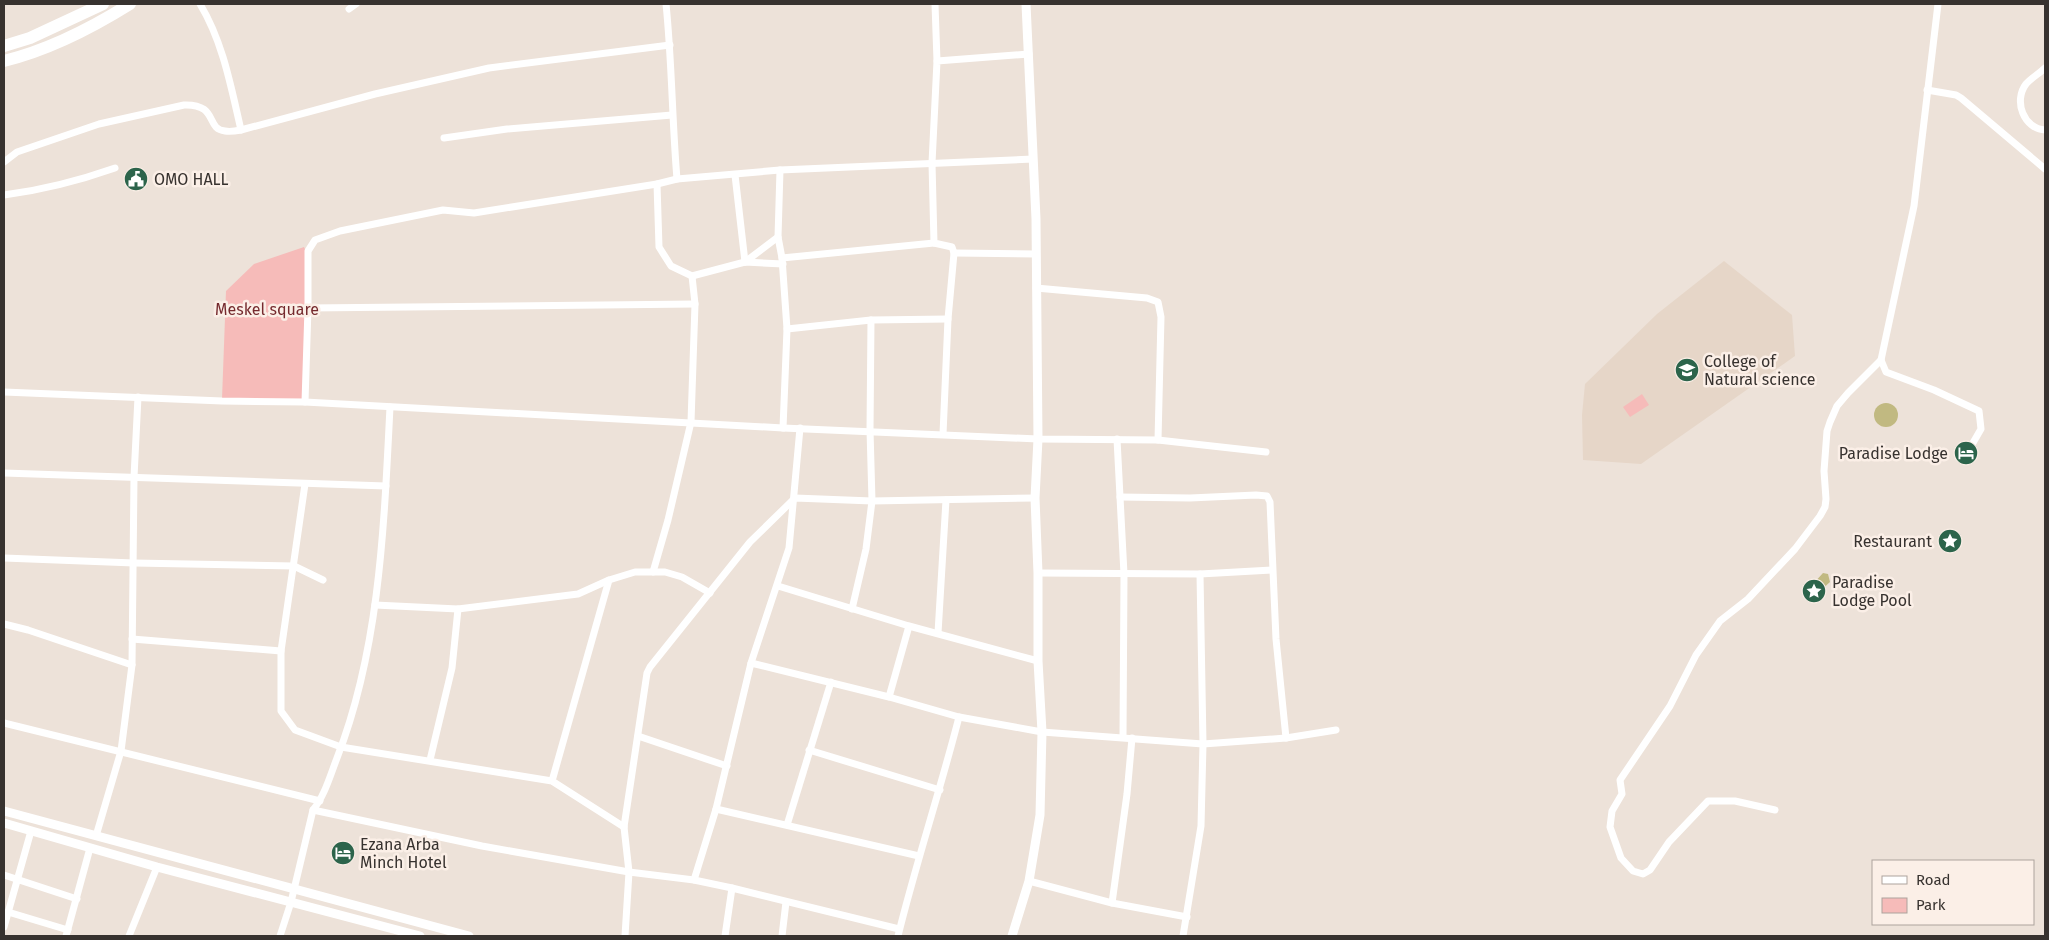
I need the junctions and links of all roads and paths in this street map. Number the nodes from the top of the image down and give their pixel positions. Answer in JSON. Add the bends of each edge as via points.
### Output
{"nodes":[{"id":1,"x":103,"y":4,"type":"edge"},
{"id":2,"x":130,"y":4,"type":"edge"},
{"id":3,"x":200,"y":4,"type":"edge"},
{"id":4,"x":356,"y":4,"type":"edge"},
{"id":5,"x":666,"y":4,"type":"edge"},
{"id":6,"x":935,"y":4,"type":"edge"},
{"id":7,"x":1026,"y":4,"type":"edge"},
{"id":8,"x":1938,"y":4,"type":"edge"},
{"id":9,"x":349,"y":9,"type":"dead end"},
{"id":10,"x":670,"y":45,"type":"junction"},
{"id":11,"x":4,"y":46,"type":"edge"},
{"id":12,"x":1029,"y":54,"type":"junction"},
{"id":13,"x":4,"y":61,"type":"edge"},
{"id":14,"x":937,"y":61,"type":"junction"},
{"id":15,"x":2045,"y":68,"type":"edge"},
{"id":16,"x":1927,"y":90,"type":"junction"},
{"id":17,"x":672,"y":115,"type":"junction"},
{"id":18,"x":241,"y":130,"type":"junction"},
{"id":19,"x":2045,"y":130,"type":"edge"},
{"id":20,"x":444,"y":138,"type":"dead end"},
{"id":21,"x":1033,"y":160,"type":"junction"},
{"id":22,"x":4,"y":162,"type":"edge"},
{"id":23,"x":932,"y":163,"type":"junction"},
{"id":24,"x":115,"y":168,"type":"dead end"},
{"id":25,"x":2045,"y":169,"type":"edge"},
{"id":26,"x":780,"y":170,"type":"junction"},
{"id":27,"x":735,"y":175,"type":"junction"},
{"id":28,"x":677,"y":179,"type":"junction"},
{"id":29,"x":657,"y":184,"type":"junction"},
{"id":30,"x":4,"y":195,"type":"edge"},
{"id":31,"x":778,"y":237,"type":"junction"},
{"id":32,"x":934,"y":243,"type":"junction"},
{"id":33,"x":954,"y":253,"type":"junction"},
{"id":34,"x":1036,"y":254,"type":"junction"},
{"id":35,"x":783,"y":261,"type":"junction"},
{"id":36,"x":745,"y":262,"type":"junction"},
{"id":37,"x":692,"y":276,"type":"junction"},
{"id":38,"x":1036,"y":288,"type":"junction"},
{"id":39,"x":695,"y":304,"type":"junction"},
{"id":40,"x":308,"y":308,"type":"junction"},
{"id":41,"x":948,"y":319,"type":"junction"},
{"id":42,"x":871,"y":320,"type":"junction"},
{"id":43,"x":787,"y":329,"type":"junction"},
{"id":44,"x":1881,"y":360,"type":"junction"},
{"id":45,"x":4,"y":392,"type":"edge"},
{"id":46,"x":138,"y":398,"type":"junction"},
{"id":47,"x":305,"y":402,"type":"junction"},
{"id":48,"x":390,"y":407,"type":"junction"},
{"id":49,"x":691,"y":422,"type":"junction"},
{"id":50,"x":783,"y":428,"type":"junction"},
{"id":51,"x":800,"y":428,"type":"junction"},
{"id":52,"x":870,"y":430,"type":"junction"},
{"id":53,"x":943,"y":434,"type":"junction"},
{"id":54,"x":1117,"y":439,"type":"junction"},
{"id":55,"x":1038,"y":440,"type":"junction"},
{"id":56,"x":1158,"y":440,"type":"junction"},
{"id":57,"x":1970,"y":448,"type":"dead end"},
{"id":58,"x":1266,"y":452,"type":"dead end"},
{"id":59,"x":4,"y":474,"type":"edge"},
{"id":60,"x":134,"y":477,"type":"junction"},
{"id":61,"x":305,"y":484,"type":"junction"},
{"id":62,"x":386,"y":486,"type":"junction"},
{"id":63,"x":1120,"y":497,"type":"junction"},
{"id":64,"x":795,"y":498,"type":"junction"},
{"id":65,"x":1035,"y":498,"type":"junction"},
{"id":66,"x":946,"y":500,"type":"junction"},
{"id":67,"x":872,"y":501,"type":"junction"},
{"id":68,"x":4,"y":558,"type":"edge"},
{"id":69,"x":134,"y":563,"type":"junction"},
{"id":70,"x":294,"y":566,"type":"junction"},
{"id":71,"x":1272,"y":570,"type":"junction"},
{"id":72,"x":653,"y":572,"type":"junction"},
{"id":73,"x":1038,"y":573,"type":"junction"},
{"id":74,"x":1124,"y":574,"type":"junction"},
{"id":75,"x":1200,"y":574,"type":"junction"},
{"id":76,"x":323,"y":580,"type":"dead end"},
{"id":77,"x":609,"y":580,"type":"junction"},
{"id":78,"x":778,"y":586,"type":"junction"},
{"id":79,"x":710,"y":593,"type":"junction"},
{"id":80,"x":374,"y":605,"type":"junction"},
{"id":81,"x":458,"y":609,"type":"junction"},
{"id":82,"x":852,"y":609,"type":"junction"},
{"id":83,"x":4,"y":624,"type":"edge"},
{"id":84,"x":909,"y":626,"type":"junction"},
{"id":85,"x":938,"y":633,"type":"junction"},
{"id":86,"x":132,"y":639,"type":"junction"},
{"id":87,"x":281,"y":652,"type":"junction"},
{"id":88,"x":1038,"y":661,"type":"junction"},
{"id":89,"x":751,"y":663,"type":"junction"},
{"id":90,"x":132,"y":665,"type":"junction"},
{"id":91,"x":831,"y":682,"type":"junction"},
{"id":92,"x":890,"y":697,"type":"junction"},
{"id":93,"x":959,"y":717,"type":"junction"},
{"id":94,"x":4,"y":723,"type":"edge"},
{"id":95,"x":1336,"y":730,"type":"dead end"},
{"id":96,"x":1042,"y":732,"type":"junction"},
{"id":97,"x":638,"y":736,"type":"junction"},
{"id":98,"x":1123,"y":738,"type":"junction"},
{"id":99,"x":1132,"y":738,"type":"junction"},
{"id":100,"x":1286,"y":738,"type":"junction"},
{"id":101,"x":1203,"y":744,"type":"junction"},
{"id":102,"x":341,"y":747,"type":"junction"},
{"id":103,"x":809,"y":750,"type":"junction"},
{"id":104,"x":121,"y":751,"type":"junction"},
{"id":105,"x":430,"y":760,"type":"junction"},
{"id":106,"x":727,"y":766,"type":"junction"},
{"id":107,"x":552,"y":781,"type":"junction"},
{"id":108,"x":940,"y":790,"type":"junction"},
{"id":109,"x":320,"y":802,"type":"junction"},
{"id":110,"x":716,"y":809,"type":"junction"},
{"id":111,"x":313,"y":810,"type":"junction"},
{"id":112,"x":1775,"y":810,"type":"dead end"},
{"id":113,"x":4,"y":811,"type":"edge"},
{"id":114,"x":4,"y":823,"type":"edge"},
{"id":115,"x":787,"y":826,"type":"junction"},
{"id":116,"x":624,"y":827,"type":"junction"},
{"id":117,"x":31,"y":831,"type":"junction"},
{"id":118,"x":96,"y":836,"type":"junction"},
{"id":119,"x":90,"y":848,"type":"junction"},
{"id":120,"x":919,"y":856,"type":"junction"},
{"id":121,"x":157,"y":867,"type":"junction"},
{"id":122,"x":629,"y":872,"type":"junction"},
{"id":123,"x":4,"y":875,"type":"edge"},
{"id":124,"x":17,"y":878,"type":"junction"},
{"id":125,"x":694,"y":880,"type":"junction"},
{"id":126,"x":1029,"y":881,"type":"junction"},
{"id":127,"x":732,"y":888,"type":"junction"},
{"id":128,"x":294,"y":890,"type":"junction"},
{"id":129,"x":77,"y":899,"type":"junction"},
{"id":130,"x":291,"y":902,"type":"junction"},
{"id":131,"x":786,"y":902,"type":"junction"},
{"id":132,"x":1112,"y":903,"type":"junction"},
{"id":133,"x":8,"y":912,"type":"junction"},
{"id":134,"x":1187,"y":917,"type":"junction"},
{"id":135,"x":4,"y":923,"type":"edge"},
{"id":136,"x":67,"y":933,"type":"edge"},
{"id":137,"x":899,"y":933,"type":"edge"},
{"id":138,"x":129,"y":936,"type":"edge"},
{"id":139,"x":280,"y":936,"type":"edge"},
{"id":140,"x":420,"y":936,"type":"edge"},
{"id":141,"x":469,"y":936,"type":"edge"},
{"id":142,"x":625,"y":936,"type":"edge"},
{"id":143,"x":725,"y":936,"type":"edge"},
{"id":144,"x":782,"y":936,"type":"edge"},
{"id":145,"x":1012,"y":936,"type":"edge"},
{"id":146,"x":1183,"y":936,"type":"edge"}],
"edges":[{"from":1,"to":11,"type":"highway","via":[[30,38]]},
{"from":2,"to":13,"type":"highway","via":[[98,24],[34,54]]},
{"from":3,"to":18,"type":"street","via":[[218,41]]},
{"from":4,"to":9,"type":"street"},
{"from":5,"to":10,"type":"street"},
{"from":6,"to":14,"type":"street"},
{"from":7,"to":12,"type":"street"},
{"from":8,"to":16,"type":"street"},
{"from":10,"to":17,"type":"street"},
{"from":10,"to":18,"type":"street","via":[[489,68]]},
{"from":12,"to":14,"type":"street"},
{"from":12,"to":21,"type":"street"},
{"from":14,"to":23,"type":"street"},
{"from":15,"to":19,"type":"street","via":[[2026,84],[2020,103],[2027,121],[2035,128]]},
{"from":16,"to":25,"type":"street","via":[[1961,98]]},
{"from":16,"to":44,"type":"street","via":[[1914,206]]},
{"from":17,"to":20,"type":"street","via":[[506,129]]},
{"from":17,"to":28,"type":"street"},
{"from":18,"to":22,"type":"street","via":[[224,131],[216,127],[205,108],[184,105],[99,124],[17,152]]},
{"from":21,"to":23,"type":"street"},
{"from":21,"to":34,"type":"street"},
{"from":23,"to":26,"type":"street"},
{"from":23,"to":32,"type":"street"},
{"from":24,"to":30,"type":"street","via":[[49,189]]},
{"from":26,"to":27,"type":"street"},
{"from":26,"to":31,"type":"street"},
{"from":27,"to":28,"type":"street"},
{"from":27,"to":36,"type":"street"},
{"from":28,"to":29,"type":"street"},
{"from":29,"to":37,"type":"street","via":[[659,247],[671,266]]},
{"from":29,"to":40,"type":"street","via":[[474,213],[442,210],[340,231],[315,240],[308,251]]},
{"from":31,"to":35,"type":"street"},
{"from":31,"to":36,"type":"street"},
{"from":32,"to":33,"type":"street","via":[[952,248]]},
{"from":32,"to":35,"type":"street"},
{"from":33,"to":34,"type":"street"},
{"from":33,"to":41,"type":"street"},
{"from":34,"to":38,"type":"street"},
{"from":35,"to":36,"type":"street"},
{"from":35,"to":43,"type":"street"},
{"from":36,"to":37,"type":"street"},
{"from":37,"to":39,"type":"street"},
{"from":38,"to":55,"type":"street"},
{"from":38,"to":56,"type":"street","via":[[1147,298],[1158,302],[1161,318]]},
{"from":39,"to":40,"type":"street"},
{"from":39,"to":49,"type":"street"},
{"from":40,"to":47,"type":"street"},
{"from":41,"to":42,"type":"street"},
{"from":41,"to":53,"type":"street"},
{"from":42,"to":43,"type":"street"},
{"from":42,"to":52,"type":"street"},
{"from":43,"to":50,"type":"street"},
{"from":44,"to":57,"type":"street","via":[[1886,372],[1978,411],[1981,429]]},
{"from":44,"to":112,"type":"street","via":[[1837,406],[1830,422],[1824,471],[1826,499],[1820,516],[1795,549],[1748,599],[1724,616],[1704,642],[1670,706],[1620,780],[1622,794],[1612,812],[1610,827],[1621,858],[1633,871],[1643,874],[1650,870],[1669,842],[1708,801],[1735,802]]},
{"from":45,"to":46,"type":"street"},
{"from":46,"to":47,"type":"street"},
{"from":46,"to":60,"type":"street"},
{"from":47,"to":48,"type":"street"},
{"from":48,"to":49,"type":"street"},
{"from":48,"to":62,"type":"street"},
{"from":49,"to":50,"type":"street"},
{"from":49,"to":72,"type":"street"},
{"from":50,"to":51,"type":"street"},
{"from":51,"to":52,"type":"street"},
{"from":51,"to":64,"type":"street"},
{"from":52,"to":53,"type":"street"},
{"from":52,"to":67,"type":"street"},
{"from":53,"to":55,"type":"street"},
{"from":54,"to":55,"type":"street"},
{"from":54,"to":56,"type":"street"},
{"from":54,"to":63,"type":"street"},
{"from":55,"to":65,"type":"street"},
{"from":56,"to":58,"type":"street"},
{"from":59,"to":60,"type":"street"},
{"from":60,"to":61,"type":"street"},
{"from":60,"to":69,"type":"street"},
{"from":61,"to":62,"type":"street"},
{"from":61,"to":70,"type":"street"},
{"from":62,"to":80,"type":"street"},
{"from":63,"to":71,"type":"street","via":[[1267,496],[1270,502]]},
{"from":63,"to":74,"type":"street"},
{"from":64,"to":67,"type":"street"},
{"from":64,"to":78,"type":"street","via":[[789,548]]},
{"from":64,"to":79,"type":"street","via":[[750,542]]},
{"from":65,"to":66,"type":"street"},
{"from":65,"to":73,"type":"street"},
{"from":66,"to":67,"type":"street"},
{"from":66,"to":85,"type":"street"},
{"from":67,"to":82,"type":"street","via":[[866,549]]},
{"from":68,"to":69,"type":"street"},
{"from":69,"to":70,"type":"street"},
{"from":69,"to":86,"type":"street"},
{"from":70,"to":76,"type":"street"},
{"from":70,"to":87,"type":"street"},
{"from":71,"to":75,"type":"street"},
{"from":71,"to":100,"type":"street"},
{"from":72,"to":77,"type":"street","via":[[636,572]]},
{"from":72,"to":79,"type":"street","via":[[682,577]]},
{"from":73,"to":74,"type":"street"},
{"from":73,"to":88,"type":"street"},
{"from":74,"to":75,"type":"street"},
{"from":74,"to":98,"type":"street"},
{"from":75,"to":101,"type":"street"},
{"from":77,"to":81,"type":"street","via":[[578,594]]},
{"from":77,"to":107,"type":"street"},
{"from":78,"to":82,"type":"street"},
{"from":78,"to":89,"type":"street"},
{"from":79,"to":97,"type":"street","via":[[650,667]]},
{"from":80,"to":81,"type":"street"},
{"from":80,"to":102,"type":"street","via":[[363,676]]},
{"from":81,"to":105,"type":"street","via":[[452,668]]},
{"from":82,"to":84,"type":"street"},
{"from":83,"to":90,"type":"street"},
{"from":84,"to":85,"type":"street"},
{"from":84,"to":92,"type":"street"},
{"from":85,"to":88,"type":"street"},
{"from":86,"to":87,"type":"street"},
{"from":86,"to":90,"type":"street"},
{"from":87,"to":102,"type":"street","via":[[281,711],[295,730]]},
{"from":88,"to":96,"type":"street"},
{"from":89,"to":91,"type":"street"},
{"from":89,"to":106,"type":"street"},
{"from":90,"to":104,"type":"street"},
{"from":91,"to":92,"type":"street"},
{"from":91,"to":103,"type":"street"},
{"from":92,"to":93,"type":"street"},
{"from":93,"to":96,"type":"street"},
{"from":93,"to":108,"type":"street"},
{"from":94,"to":104,"type":"street"},
{"from":95,"to":100,"type":"street"},
{"from":96,"to":98,"type":"street"},
{"from":96,"to":126,"type":"street","via":[[1040,815]]},
{"from":97,"to":106,"type":"street"},
{"from":97,"to":116,"type":"street"},
{"from":98,"to":99,"type":"street"},
{"from":99,"to":101,"type":"street"},
{"from":99,"to":132,"type":"street"},
{"from":100,"to":101,"type":"street"},
{"from":101,"to":134,"type":"street","via":[[1201,826]]},
{"from":102,"to":105,"type":"street"},
{"from":102,"to":109,"type":"street"},
{"from":103,"to":108,"type":"street"},
{"from":103,"to":115,"type":"street"},
{"from":104,"to":109,"type":"street"},
{"from":104,"to":118,"type":"street"},
{"from":105,"to":107,"type":"street"},
{"from":106,"to":110,"type":"street"},
{"from":107,"to":116,"type":"street"},
{"from":108,"to":120,"type":"street"},
{"from":109,"to":111,"type":"street"},
{"from":110,"to":115,"type":"street"},
{"from":110,"to":125,"type":"street"},
{"from":111,"to":122,"type":"street","via":[[482,846]]},
{"from":111,"to":128,"type":"street"},
{"from":113,"to":118,"type":"street"},
{"from":114,"to":117,"type":"street"},
{"from":115,"to":120,"type":"street"},
{"from":116,"to":122,"type":"street"},
{"from":117,"to":119,"type":"street"},
{"from":117,"to":124,"type":"street"},
{"from":118,"to":128,"type":"street"},
{"from":119,"to":121,"type":"street"},
{"from":119,"to":129,"type":"street"},
{"from":120,"to":137,"type":"street"},
{"from":121,"to":130,"type":"street"},
{"from":121,"to":138,"type":"street"},
{"from":122,"to":125,"type":"street"},
{"from":122,"to":142,"type":"street"},
{"from":123,"to":124,"type":"street"},
{"from":124,"to":129,"type":"street"},
{"from":124,"to":133,"type":"street"},
{"from":125,"to":127,"type":"street"},
{"from":126,"to":132,"type":"street"},
{"from":126,"to":145,"type":"street"},
{"from":127,"to":131,"type":"street"},
{"from":127,"to":143,"type":"street"},
{"from":128,"to":130,"type":"street"},
{"from":128,"to":141,"type":"street"},
{"from":129,"to":136,"type":"street"},
{"from":130,"to":139,"type":"street"},
{"from":130,"to":140,"type":"street"},
{"from":131,"to":137,"type":"street"},
{"from":131,"to":144,"type":"street"},
{"from":132,"to":134,"type":"street"},
{"from":133,"to":135,"type":"street"},
{"from":133,"to":136,"type":"street"},
{"from":134,"to":146,"type":"street"}]}
